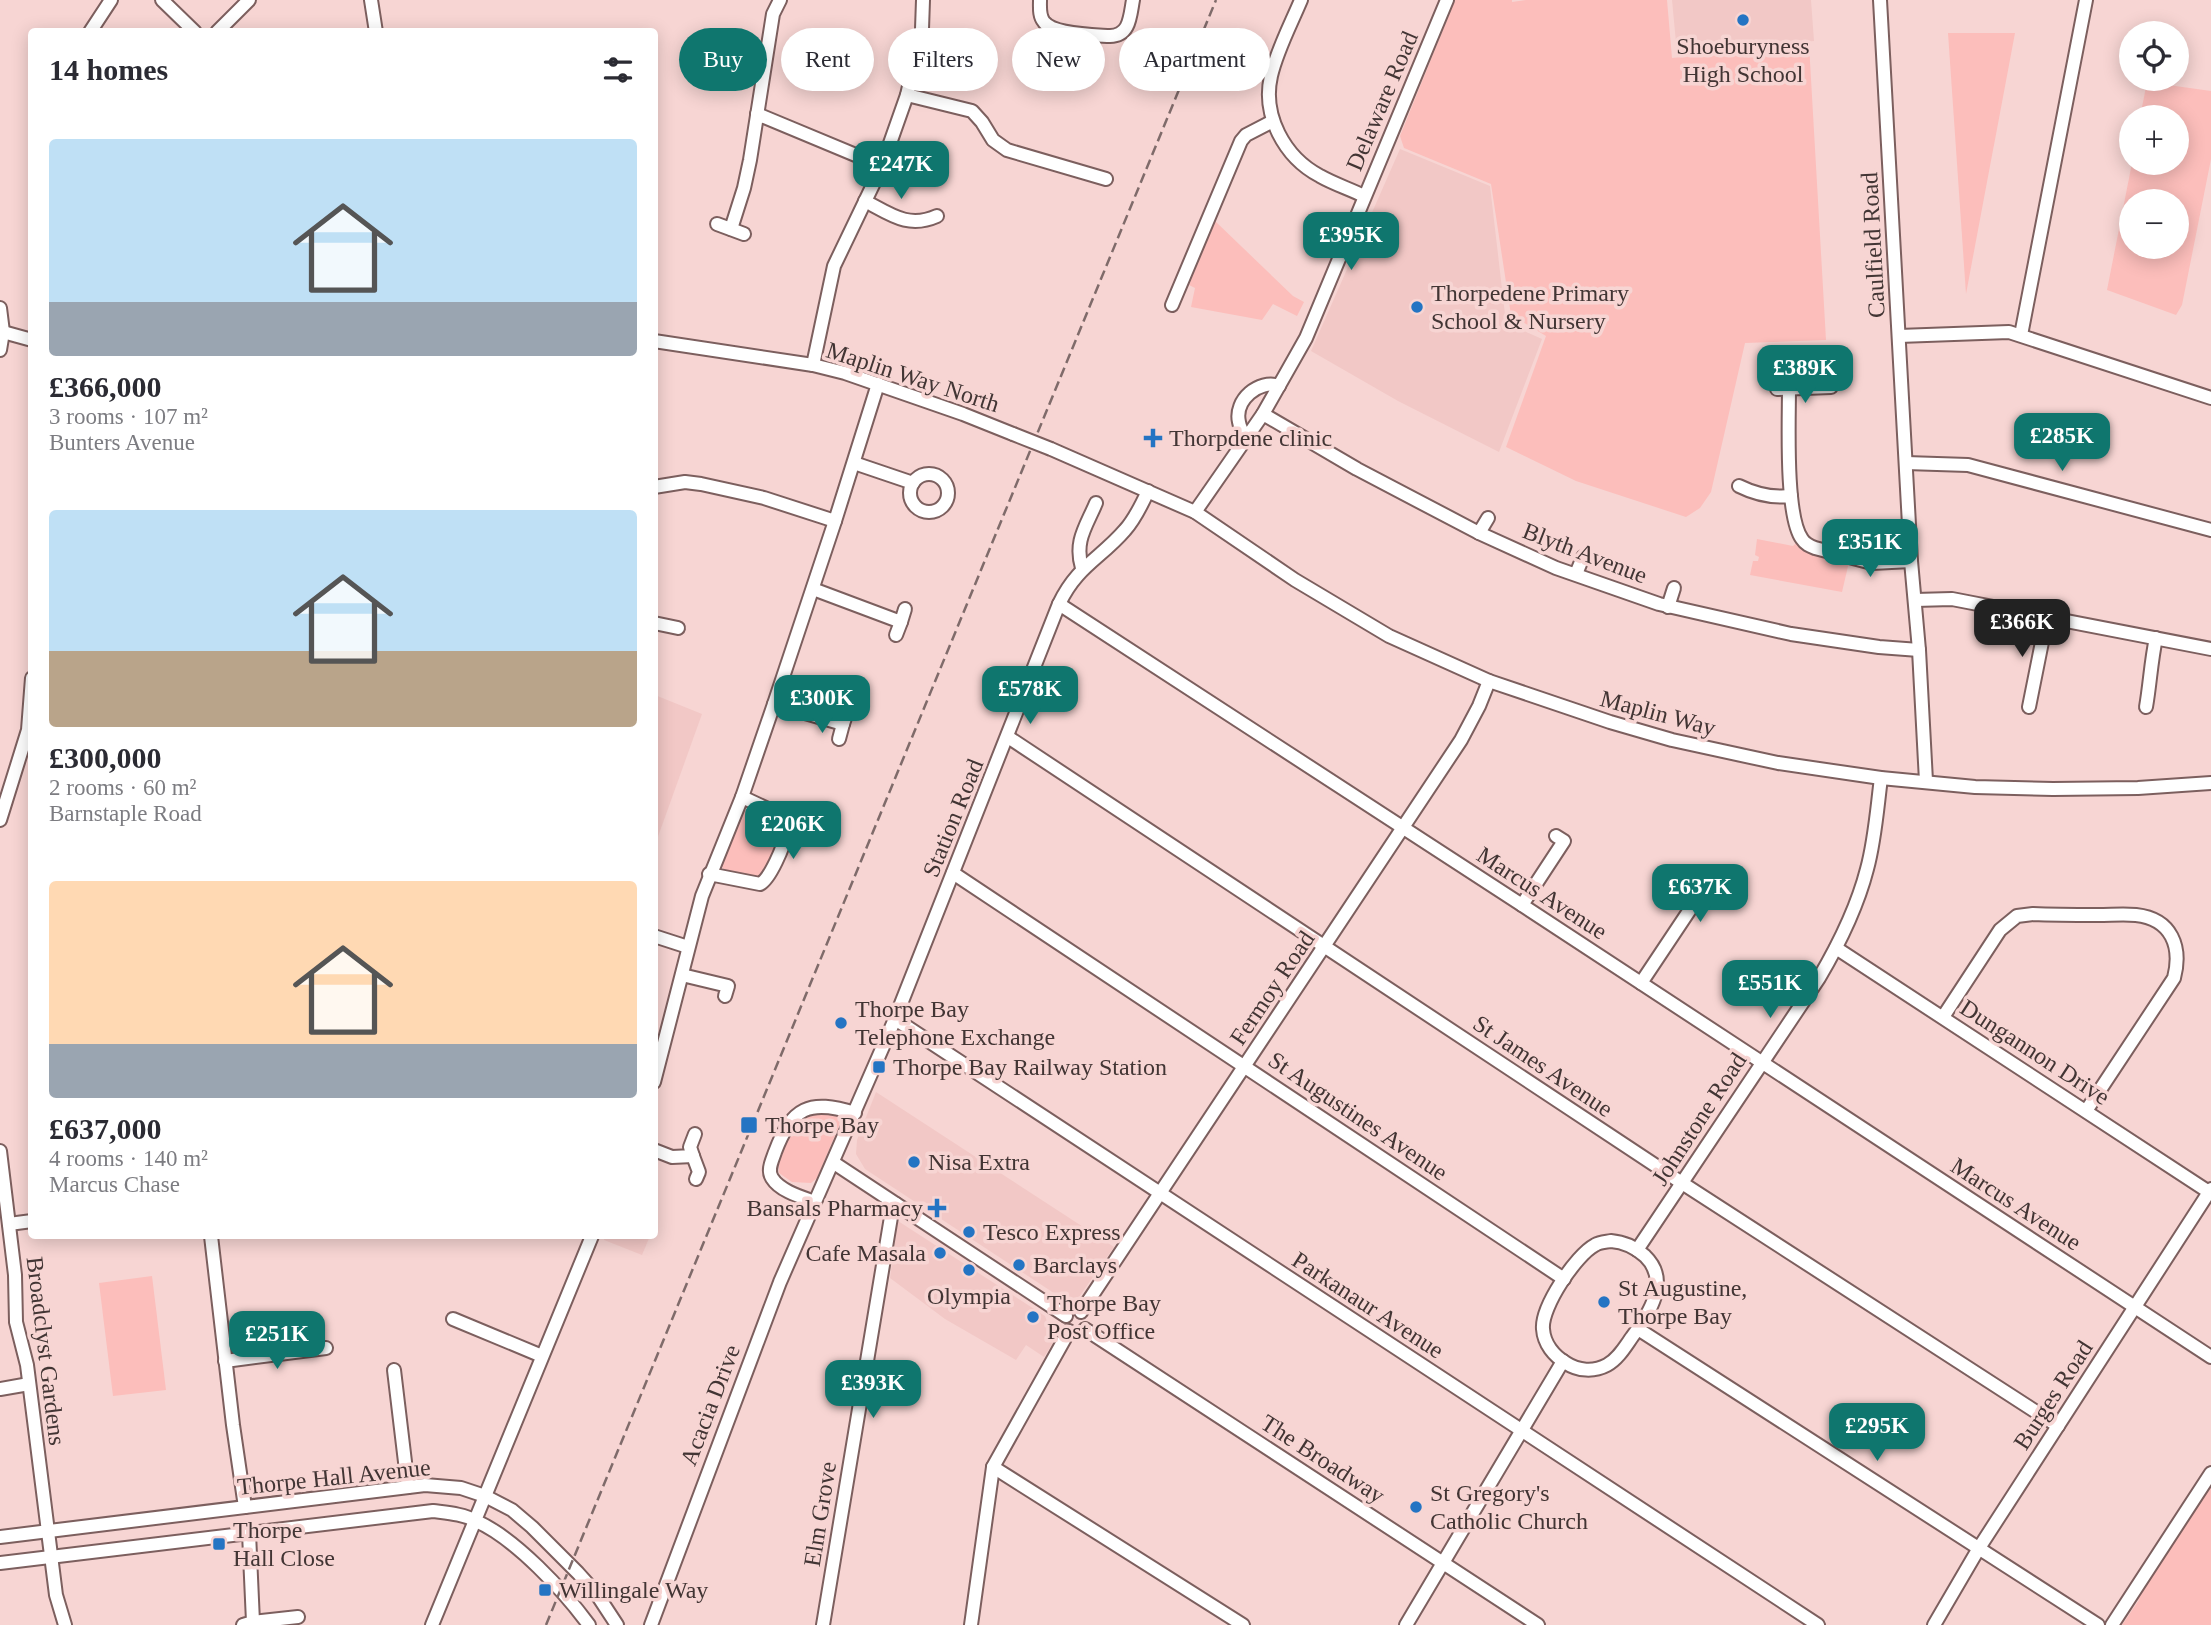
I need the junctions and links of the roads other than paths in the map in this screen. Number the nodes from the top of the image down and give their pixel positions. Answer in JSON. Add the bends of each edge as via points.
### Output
{"nodes":[{"id":1,"x":111,"y":0,"type":"edge"},
{"id":2,"x":162,"y":0,"type":"edge"},
{"id":3,"x":249,"y":0,"type":"edge"},
{"id":4,"x":372,"y":0,"type":"edge"},
{"id":5,"x":780,"y":0,"type":"edge"},
{"id":6,"x":923,"y":0,"type":"edge"},
{"id":7,"x":1040,"y":0,"type":"edge"},
{"id":8,"x":1133,"y":0,"type":"edge"},
{"id":9,"x":1301,"y":0,"type":"edge"},
{"id":10,"x":1447,"y":0,"type":"edge"},
{"id":11,"x":1880,"y":0,"type":"edge"},
{"id":12,"x":2086,"y":0,"type":"edge"},
{"id":13,"x":93,"y":28,"type":"edge"},
{"id":14,"x":191,"y":28,"type":"edge"},
{"id":15,"x":221,"y":28,"type":"edge"},
{"id":16,"x":376,"y":28,"type":"edge"},
{"id":17,"x":907,"y":95,"type":"junction"},
{"id":18,"x":757,"y":114,"type":"junction"},
{"id":19,"x":1273,"y":121,"type":"junction"},
{"id":20,"x":882,"y":166,"type":"junction"},
{"id":21,"x":1106,"y":179,"type":"dead end"},
{"id":22,"x":1364,"y":196,"type":"junction"},
{"id":23,"x":865,"y":201,"type":"junction"},
{"id":24,"x":937,"y":216,"type":"dead end"},
{"id":25,"x":717,"y":224,"type":"dead end"},
{"id":26,"x":1172,"y":305,"type":"dead end"},
{"id":27,"x":0,"y":308,"type":"edge"},
{"id":28,"x":3,"y":332,"type":"junction"},
{"id":29,"x":2021,"y":335,"type":"junction"},
{"id":30,"x":1899,"y":336,"type":"junction"},
{"id":31,"x":28,"y":339,"type":"edge"},
{"id":32,"x":658,"y":342,"type":"edge"},
{"id":33,"x":0,"y":350,"type":"edge"},
{"id":34,"x":813,"y":365,"type":"junction"},
{"id":35,"x":878,"y":384,"type":"junction"},
{"id":36,"x":1279,"y":386,"type":"junction"},
{"id":37,"x":1831,"y":387,"type":"dead end"},
{"id":38,"x":2211,"y":398,"type":"edge"},
{"id":39,"x":1263,"y":414,"type":"junction"},
{"id":40,"x":1247,"y":438,"type":"junction"},
{"id":41,"x":854,"y":463,"type":"junction"},
{"id":42,"x":1906,"y":463,"type":"junction"},
{"id":43,"x":913,"y":483,"type":"dead end"},
{"id":44,"x":1740,"y":485,"type":"dead end"},
{"id":45,"x":658,"y":486,"type":"edge"},
{"id":46,"x":1148,"y":491,"type":"junction"},
{"id":47,"x":1791,"y":496,"type":"junction"},
{"id":48,"x":1096,"y":503,"type":"dead end"},
{"id":49,"x":1195,"y":512,"type":"junction"},
{"id":50,"x":1488,"y":518,"type":"dead end"},
{"id":51,"x":835,"y":521,"type":"junction"},
{"id":52,"x":2211,"y":530,"type":"edge"},
{"id":53,"x":1479,"y":533,"type":"junction"},
{"id":54,"x":1583,"y":557,"type":"dead end"},
{"id":55,"x":1911,"y":561,"type":"junction"},
{"id":56,"x":1082,"y":568,"type":"junction"},
{"id":57,"x":1576,"y":574,"type":"junction"},
{"id":58,"x":1674,"y":588,"type":"dead end"},
{"id":59,"x":813,"y":589,"type":"junction"},
{"id":60,"x":1915,"y":600,"type":"junction"},
{"id":61,"x":1059,"y":604,"type":"junction"},
{"id":62,"x":1668,"y":607,"type":"junction"},
{"id":63,"x":2047,"y":617,"type":"junction"},
{"id":64,"x":658,"y":624,"type":"edge"},
{"id":65,"x":678,"y":628,"type":"dead end"},
{"id":66,"x":896,"y":635,"type":"dead end"},
{"id":67,"x":2157,"y":638,"type":"junction"},
{"id":68,"x":2211,"y":649,"type":"edge"},
{"id":69,"x":1919,"y":650,"type":"junction"},
{"id":70,"x":1489,"y":681,"type":"junction"},
{"id":71,"x":774,"y":704,"type":"junction"},
{"id":72,"x":2029,"y":707,"type":"dead end"},
{"id":73,"x":2146,"y":708,"type":"dead end"},
{"id":74,"x":28,"y":730,"type":"edge"},
{"id":75,"x":1008,"y":737,"type":"junction"},
{"id":76,"x":839,"y":739,"type":"dead end"},
{"id":77,"x":1881,"y":778,"type":"junction"},
{"id":78,"x":1926,"y":781,"type":"junction"},
{"id":79,"x":2211,"y":783,"type":"edge"},
{"id":80,"x":742,"y":797,"type":"junction"},
{"id":81,"x":0,"y":820,"type":"edge"},
{"id":82,"x":1403,"y":828,"type":"junction"},
{"id":83,"x":1565,"y":842,"type":"dead end"},
{"id":84,"x":953,"y":873,"type":"junction"},
{"id":85,"x":709,"y":874,"type":"junction"},
{"id":86,"x":1712,"y":878,"type":"dead end"},
{"id":87,"x":1522,"y":905,"type":"junction"},
{"id":88,"x":658,"y":937,"type":"edge"},
{"id":89,"x":1325,"y":946,"type":"junction"},
{"id":90,"x":688,"y":947,"type":"junction"},
{"id":91,"x":1836,"y":948,"type":"junction"},
{"id":92,"x":915,"y":969,"type":"joint"},
{"id":93,"x":682,"y":975,"type":"junction"},
{"id":94,"x":1641,"y":983,"type":"junction"},
{"id":95,"x":728,"y":986,"type":"dead end"},
{"id":96,"x":1943,"y":1017,"type":"junction"},
{"id":97,"x":895,"y":1018,"type":"junction"},
{"id":98,"x":1762,"y":1061,"type":"junction"},
{"id":99,"x":1246,"y":1066,"type":"junction"},
{"id":100,"x":658,"y":1067,"type":"edge"},
{"id":101,"x":2086,"y":1111,"type":"junction"},
{"id":102,"x":855,"y":1114,"type":"junction"},
{"id":103,"x":695,"y":1134,"type":"dead end"},
{"id":104,"x":0,"y":1150,"type":"edge"},
{"id":105,"x":658,"y":1152,"type":"edge"},
{"id":106,"x":693,"y":1156,"type":"junction"},
{"id":107,"x":834,"y":1163,"type":"junction"},
{"id":108,"x":696,"y":1179,"type":"dead end"},
{"id":109,"x":1682,"y":1183,"type":"junction"},
{"id":110,"x":2210,"y":1191,"type":"edge"},
{"id":111,"x":1160,"y":1193,"type":"junction"},
{"id":112,"x":815,"y":1202,"type":"junction"},
{"id":113,"x":896,"y":1204,"type":"junction"},
{"id":114,"x":28,"y":1222,"type":"edge"},
{"id":115,"x":9,"y":1224,"type":"junction"},
{"id":116,"x":211,"y":1239,"type":"edge"},
{"id":117,"x":591,"y":1239,"type":"edge"},
{"id":118,"x":1637,"y":1250,"type":"junction"},
{"id":119,"x":1564,"y":1279,"type":"junction"},
{"id":120,"x":2135,"y":1307,"type":"junction"},
{"id":121,"x":1081,"y":1312,"type":"junction"},
{"id":122,"x":1066,"y":1316,"type":"junction"},
{"id":123,"x":453,"y":1319,"type":"dead end"},
{"id":124,"x":1085,"y":1329,"type":"junction"},
{"id":125,"x":1638,"y":1329,"type":"junction"},
{"id":126,"x":1069,"y":1331,"type":"junction"},
{"id":127,"x":326,"y":1348,"type":"dead end"},
{"id":128,"x":542,"y":1356,"type":"junction"},
{"id":129,"x":2211,"y":1357,"type":"edge"},
{"id":130,"x":225,"y":1361,"type":"junction"},
{"id":131,"x":1563,"y":1361,"type":"junction"},
{"id":132,"x":394,"y":1370,"type":"dead end"},
{"id":133,"x":29,"y":1384,"type":"junction"},
{"id":134,"x":0,"y":1389,"type":"edge"},
{"id":135,"x":2058,"y":1426,"type":"junction"},
{"id":136,"x":1520,"y":1430,"type":"junction"},
{"id":137,"x":993,"y":1467,"type":"junction"},
{"id":138,"x":2211,"y":1473,"type":"edge"},
{"id":139,"x":408,"y":1487,"type":"junction"},
{"id":140,"x":485,"y":1496,"type":"junction"},
{"id":141,"x":245,"y":1507,"type":"junction"},
{"id":142,"x":474,"y":1520,"type":"junction"},
{"id":143,"x":48,"y":1531,"type":"junction"},
{"id":144,"x":249,"y":1532,"type":"junction"},
{"id":145,"x":0,"y":1537,"type":"edge"},
{"id":146,"x":1979,"y":1548,"type":"junction"},
{"id":147,"x":52,"y":1557,"type":"junction"},
{"id":148,"x":1443,"y":1562,"type":"junction"},
{"id":149,"x":0,"y":1563,"type":"edge"},
{"id":150,"x":298,"y":1616,"type":"dead end"},
{"id":151,"x":248,"y":1623,"type":"edge"},
{"id":152,"x":65,"y":1625,"type":"edge"},
{"id":153,"x":432,"y":1625,"type":"edge"},
{"id":154,"x":589,"y":1625,"type":"edge"},
{"id":155,"x":618,"y":1625,"type":"edge"},
{"id":156,"x":651,"y":1625,"type":"edge"},
{"id":157,"x":823,"y":1625,"type":"edge"},
{"id":158,"x":971,"y":1625,"type":"edge"},
{"id":159,"x":1242,"y":1625,"type":"edge"},
{"id":160,"x":1406,"y":1625,"type":"edge"},
{"id":161,"x":1538,"y":1625,"type":"edge"},
{"id":162,"x":1818,"y":1625,"type":"edge"},
{"id":163,"x":1934,"y":1625,"type":"edge"},
{"id":164,"x":2098,"y":1625,"type":"edge"},
{"id":165,"x":2112,"y":1625,"type":"edge"}],
"edges":[{"from":1,"to":13,"type":"street"},
{"from":2,"to":14,"type":"street"},
{"from":3,"to":15,"type":"street"},
{"from":4,"to":16,"type":"street"},
{"from":5,"to":18,"type":"street","via":[[773,15]]},
{"from":6,"to":17,"type":"street","via":[[922,29]]},
{"from":7,"to":8,"type":"street","via":[[1042,19],[1049,27],[1116,36],[1129,21]]},
{"from":9,"to":19,"type":"street","via":[[1271,75]]},
{"from":10,"to":22,"type":"street","name":"Delaware Road"},
{"from":11,"to":30,"type":"street","name":"Caulfield Road"},
{"from":12,"to":29,"type":"street"},
{"from":17,"to":20,"type":"street"},
{"from":17,"to":21,"type":"street","via":[[972,111],[993,140],[1007,150]]},
{"from":18,"to":20,"type":"street"},
{"from":18,"to":25,"type":"street","via":[[738,232]]},
{"from":19,"to":22,"type":"street","via":[[1285,145],[1307,168]]},
{"from":19,"to":26,"type":"street","via":[[1241,141],[1184,291]]},
{"from":20,"to":23,"type":"street"},
{"from":22,"to":36,"type":"street","name":"Delaware Road","via":[[1306,338]]},
{"from":23,"to":24,"type":"street","via":[[906,221],[924,222]]},
{"from":23,"to":34,"type":"street","via":[[834,265]]},
{"from":27,"to":28,"type":"street"},
{"from":28,"to":31,"type":"street"},
{"from":28,"to":33,"type":"street"},
{"from":29,"to":30,"type":"street"},
{"from":29,"to":38,"type":"street"},
{"from":30,"to":42,"type":"street","name":"Caulfield Road"},
{"from":32,"to":34,"type":"street","name":"Maplin Way North"},
{"from":34,"to":35,"type":"street","name":"Maplin Way North"},
{"from":35,"to":41,"type":"street"},
{"from":35,"to":46,"type":"street","name":"Maplin Way North","bridge":true},
{"from":36,"to":39,"type":"street","name":"Delaware Road"},
{"from":36,"to":40,"type":"street","via":[[1258,386],[1240,408],[1239,424]]},
{"from":37,"to":47,"type":"street","via":[[1783,389]]},
{"from":39,"to":40,"type":"street","name":"Delaware Road"},
{"from":39,"to":53,"type":"street","name":"Blyth Avenue"},
{"from":40,"to":49,"type":"street","name":"Delaware Road"},
{"from":41,"to":43,"type":"street"},
{"from":41,"to":51,"type":"street"},
{"from":42,"to":52,"type":"street","via":[[1968,465]]},
{"from":42,"to":55,"type":"street","name":"Caulfield Road"},
{"from":44,"to":47,"type":"street","via":[[1751,495]]},
{"from":45,"to":51,"type":"street","via":[[685,482],[701,485],[764,498]]},
{"from":46,"to":49,"type":"street","name":"Maplin Way"},
{"from":46,"to":56,"type":"street","name":"Station Road","via":[[1128,527]]},
{"from":47,"to":55,"type":"street","via":[[1797,530],[1806,544],[1872,563]]},
{"from":48,"to":56,"type":"street","via":[[1078,546]]},
{"from":49,"to":70,"type":"street","name":"Maplin Way","via":[[1388,636]]},
{"from":50,"to":53,"type":"street"},
{"from":51,"to":59,"type":"street"},
{"from":53,"to":57,"type":"street","name":"Blyth Avenue"},
{"from":54,"to":57,"type":"street"},
{"from":55,"to":60,"type":"street","name":"Caulfield Road"},
{"from":56,"to":61,"type":"street","name":"Station Road"},
{"from":57,"to":62,"type":"street","name":"Blyth Avenue"},
{"from":58,"to":62,"type":"street"},
{"from":59,"to":66,"type":"street","via":[[903,615]]},
{"from":59,"to":71,"type":"street"},
{"from":60,"to":63,"type":"street","via":[[1952,600]]},
{"from":60,"to":69,"type":"street","name":"Caulfield Road"},
{"from":61,"to":75,"type":"street","name":"Station Road"},
{"from":61,"to":82,"type":"street","name":"Marcus Avenue"},
{"from":62,"to":69,"type":"street","name":"Blyth Avenue","via":[[1791,634]]},
{"from":63,"to":67,"type":"street"},
{"from":63,"to":72,"type":"street"},
{"from":64,"to":65,"type":"street"},
{"from":67,"to":68,"type":"street"},
{"from":67,"to":73,"type":"street"},
{"from":69,"to":78,"type":"street","name":"Caulfield Road"},
{"from":70,"to":77,"type":"street","name":"Maplin Way","via":[[1672,740],[1778,763]]},
{"from":70,"to":82,"type":"street","name":"Fermoy Road","via":[[1461,740]]},
{"from":71,"to":76,"type":"street","via":[[845,718]]},
{"from":71,"to":80,"type":"street"},
{"from":74,"to":81,"type":"street"},
{"from":75,"to":84,"type":"street","name":"Station Road"},
{"from":75,"to":89,"type":"street","name":"St James Avenue"},
{"from":77,"to":78,"type":"street","name":"Maplin Way"},
{"from":77,"to":91,"type":"street","name":"Johnstone Road","via":[[1867,869]]},
{"from":78,"to":79,"type":"street","name":"Maplin Way","via":[[2053,789]]},
{"from":80,"to":85,"type":"street"},
{"from":80,"to":85,"type":"street","via":[[785,822],[786,834],[774,865],[760,884]]},
{"from":82,"to":87,"type":"street","name":"Marcus Avenue"},
{"from":82,"to":89,"type":"street","name":"Fermoy Road"},
{"from":83,"to":87,"type":"street"},
{"from":84,"to":92,"type":"street","name":"Station Road"},
{"from":84,"to":99,"type":"street","name":"St Augustines Avenue"},
{"from":85,"to":90,"type":"street"},
{"from":86,"to":94,"type":"street"},
{"from":87,"to":94,"type":"street","name":"Marcus Avenue"},
{"from":88,"to":90,"type":"street"},
{"from":89,"to":99,"type":"street","name":"Fermoy Road"},
{"from":89,"to":109,"type":"street","name":"St James Avenue"},
{"from":90,"to":93,"type":"street"},
{"from":91,"to":96,"type":"street","name":"Dungannon Drive"},
{"from":91,"to":98,"type":"street","name":"Johnstone Road"},
{"from":92,"to":97,"type":"street","name":"Acacia Drive"},
{"from":93,"to":95,"type":"street"},
{"from":93,"to":100,"type":"street"},
{"from":94,"to":98,"type":"street","name":"Marcus Avenue"},
{"from":96,"to":101,"type":"street","name":"Dungannon Drive"},
{"from":96,"to":101,"type":"street","via":[[2000,930],[2017,916],[2136,915],[2161,924],[2176,947],[2174,978]]},
{"from":97,"to":102,"type":"street","name":"Acacia Drive"},
{"from":97,"to":111,"type":"street","name":"Parkanaur Avenue"},
{"from":98,"to":109,"type":"street","name":"Johnstone Road"},
{"from":98,"to":120,"type":"street","name":"Marcus Avenue"},
{"from":99,"to":111,"type":"street","name":"Fermoy Road"},
{"from":99,"to":119,"type":"street","name":"St Augustines Avenue"},
{"from":101,"to":110,"type":"street","name":"Dungannon Drive"},
{"from":102,"to":107,"type":"street","name":"Acacia Drive"},
{"from":102,"to":112,"type":"street","via":[[833,1107],[807,1108],[782,1135],[770,1175],[783,1188]]},
{"from":103,"to":106,"type":"street","via":[[690,1147]]},
{"from":104,"to":115,"type":"street","name":"Broadclyst Gardens"},
{"from":105,"to":106,"type":"street","via":[[672,1157]]},
{"from":106,"to":108,"type":"street","via":[[699,1172]]},
{"from":107,"to":112,"type":"street","name":"Acacia Drive"},
{"from":107,"to":113,"type":"street"},
{"from":109,"to":118,"type":"street","name":"Johnstone Road"},
{"from":109,"to":135,"type":"street","name":"St James Avenue"},
{"from":110,"to":120,"type":"street","name":"Burges Road"},
{"from":111,"to":121,"type":"street","name":"Fermoy Road"},
{"from":111,"to":136,"type":"street","name":"Parkanaur Avenue"},
{"from":112,"to":156,"type":"street","name":"Acacia Drive","via":[[754,1346]]},
{"from":113,"to":122,"type":"street"},
{"from":113,"to":157,"type":"street","name":"Elm Grove"},
{"from":114,"to":115,"type":"street"},
{"from":115,"to":133,"type":"street","name":"Broadclyst Gardens","via":[[16,1322]]},
{"from":116,"to":130,"type":"street"},
{"from":117,"to":128,"type":"street"},
{"from":118,"to":119,"type":"street","via":[[1621,1242],[1595,1245]]},
{"from":118,"to":125,"type":"street","via":[[1650,1262],[1657,1280],[1656,1296]]},
{"from":119,"to":131,"type":"street","via":[[1542,1327],[1550,1349]]},
{"from":120,"to":129,"type":"street","name":"Marcus Avenue"},
{"from":120,"to":135,"type":"street","name":"Burges Road"},
{"from":121,"to":122,"type":"street","via":[[1074,1310]]},
{"from":121,"to":124,"type":"street","via":[[1087,1321]]},
{"from":122,"to":126,"type":"street"},
{"from":123,"to":128,"type":"street"},
{"from":124,"to":126,"type":"street"},
{"from":124,"to":148,"type":"street","name":"The Broadway"},
{"from":125,"to":131,"type":"street","via":[[1607,1365],[1588,1370]]},
{"from":125,"to":146,"type":"street"},
{"from":126,"to":137,"type":"street"},
{"from":127,"to":130,"type":"street"},
{"from":128,"to":140,"type":"street"},
{"from":130,"to":141,"type":"street"},
{"from":131,"to":136,"type":"street"},
{"from":132,"to":139,"type":"street"},
{"from":133,"to":134,"type":"street"},
{"from":133,"to":143,"type":"street","name":"Broadclyst Gardens"},
{"from":135,"to":146,"type":"street","name":"Burges Road"},
{"from":136,"to":148,"type":"street"},
{"from":136,"to":162,"type":"street","name":"Parkanaur Avenue"},
{"from":137,"to":158,"type":"street"},
{"from":137,"to":159,"type":"street"},
{"from":138,"to":165,"type":"street"},
{"from":139,"to":140,"type":"street","name":"Thorpe Hall Avenue","via":[[436,1485]]},
{"from":139,"to":141,"type":"street","name":"Thorpe Hall Avenue"},
{"from":140,"to":142,"type":"street"},
{"from":140,"to":155,"type":"street","name":"Thorpe Hall Avenue","via":[[532,1527],[596,1593]]},
{"from":141,"to":143,"type":"street","name":"Thorpe Hall Avenue"},
{"from":142,"to":144,"type":"street","name":"Thorpe Hall Avenue","via":[[453,1513],[411,1512]]},
{"from":142,"to":153,"type":"street"},
{"from":142,"to":154,"type":"street","name":"Thorpe Hall Avenue","via":[[502,1535],[525,1556]]},
{"from":143,"to":145,"type":"street","name":"Thorpe Hall Avenue"},
{"from":143,"to":147,"type":"street","name":"Broadclyst Gardens"},
{"from":144,"to":147,"type":"street","name":"Thorpe Hall Avenue"},
{"from":144,"to":151,"type":"street"},
{"from":146,"to":163,"type":"street","name":"Burges Road"},
{"from":146,"to":164,"type":"street"},
{"from":147,"to":149,"type":"street","name":"Thorpe Hall Avenue"},
{"from":147,"to":152,"type":"street","name":"Broadclyst Gardens"},
{"from":148,"to":160,"type":"street"},
{"from":148,"to":161,"type":"street","name":"The Broadway"},
{"from":150,"to":151,"type":"street"}]}
